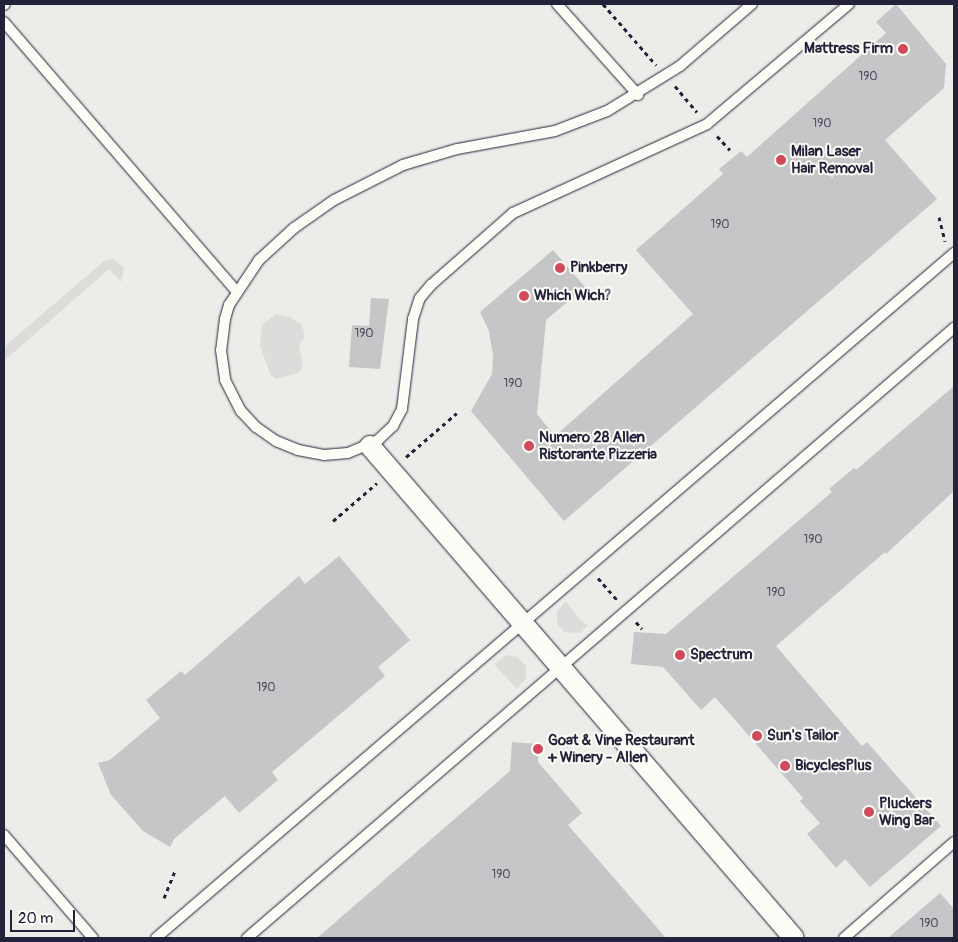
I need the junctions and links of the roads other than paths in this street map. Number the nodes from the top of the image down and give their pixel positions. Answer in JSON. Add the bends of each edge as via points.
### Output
{"nodes":[{"id":1,"x":557,"y":4,"type":"edge"},
{"id":2,"x":752,"y":4,"type":"edge"},
{"id":3,"x":849,"y":4,"type":"edge"},
{"id":4,"x":4,"y":22,"type":"edge"},
{"id":5,"x":638,"y":95,"type":"junction"},
{"id":6,"x":954,"y":253,"type":"edge"},
{"id":7,"x":237,"y":292,"type":"junction"},
{"id":8,"x":954,"y":328,"type":"edge"},
{"id":9,"x":370,"y":446,"type":"junction"},
{"id":10,"x":523,"y":624,"type":"junction"},
{"id":11,"x":560,"y":667,"type":"junction"},
{"id":12,"x":4,"y":835,"type":"edge"},
{"id":13,"x":954,"y":842,"type":"edge"},
{"id":14,"x":93,"y":938,"type":"edge"},
{"id":15,"x":156,"y":938,"type":"edge"},
{"id":16,"x":247,"y":938,"type":"edge"},
{"id":17,"x":794,"y":938,"type":"edge"},
{"id":18,"x":844,"y":938,"type":"edge"}],
"edges":[{"from":1,"to":5,"type":"lane"},
{"from":2,"to":5,"type":"lane","via":[[680,66]]},
{"from":3,"to":9,"type":"lane","via":[[707,124],[513,213],[430,285],[420,298],[413,319],[402,410],[390,430]]},
{"from":4,"to":7,"type":"lane"},
{"from":5,"to":7,"type":"lane","via":[[555,131],[457,149],[403,165],[334,200],[294,228],[258,260]]},
{"from":6,"to":10,"type":"lane"},
{"from":7,"to":9,"type":"lane","via":[[225,319],[221,350],[226,380],[241,411],[276,442],[298,450],[348,453]]},
{"from":8,"to":11,"type":"lane"},
{"from":9,"to":10,"type":"street"},
{"from":10,"to":11,"type":"street"},
{"from":10,"to":15,"type":"lane"},
{"from":11,"to":16,"type":"lane"},
{"from":11,"to":17,"type":"street"},
{"from":12,"to":14,"type":"lane"},
{"from":13,"to":18,"type":"lane"}]}
